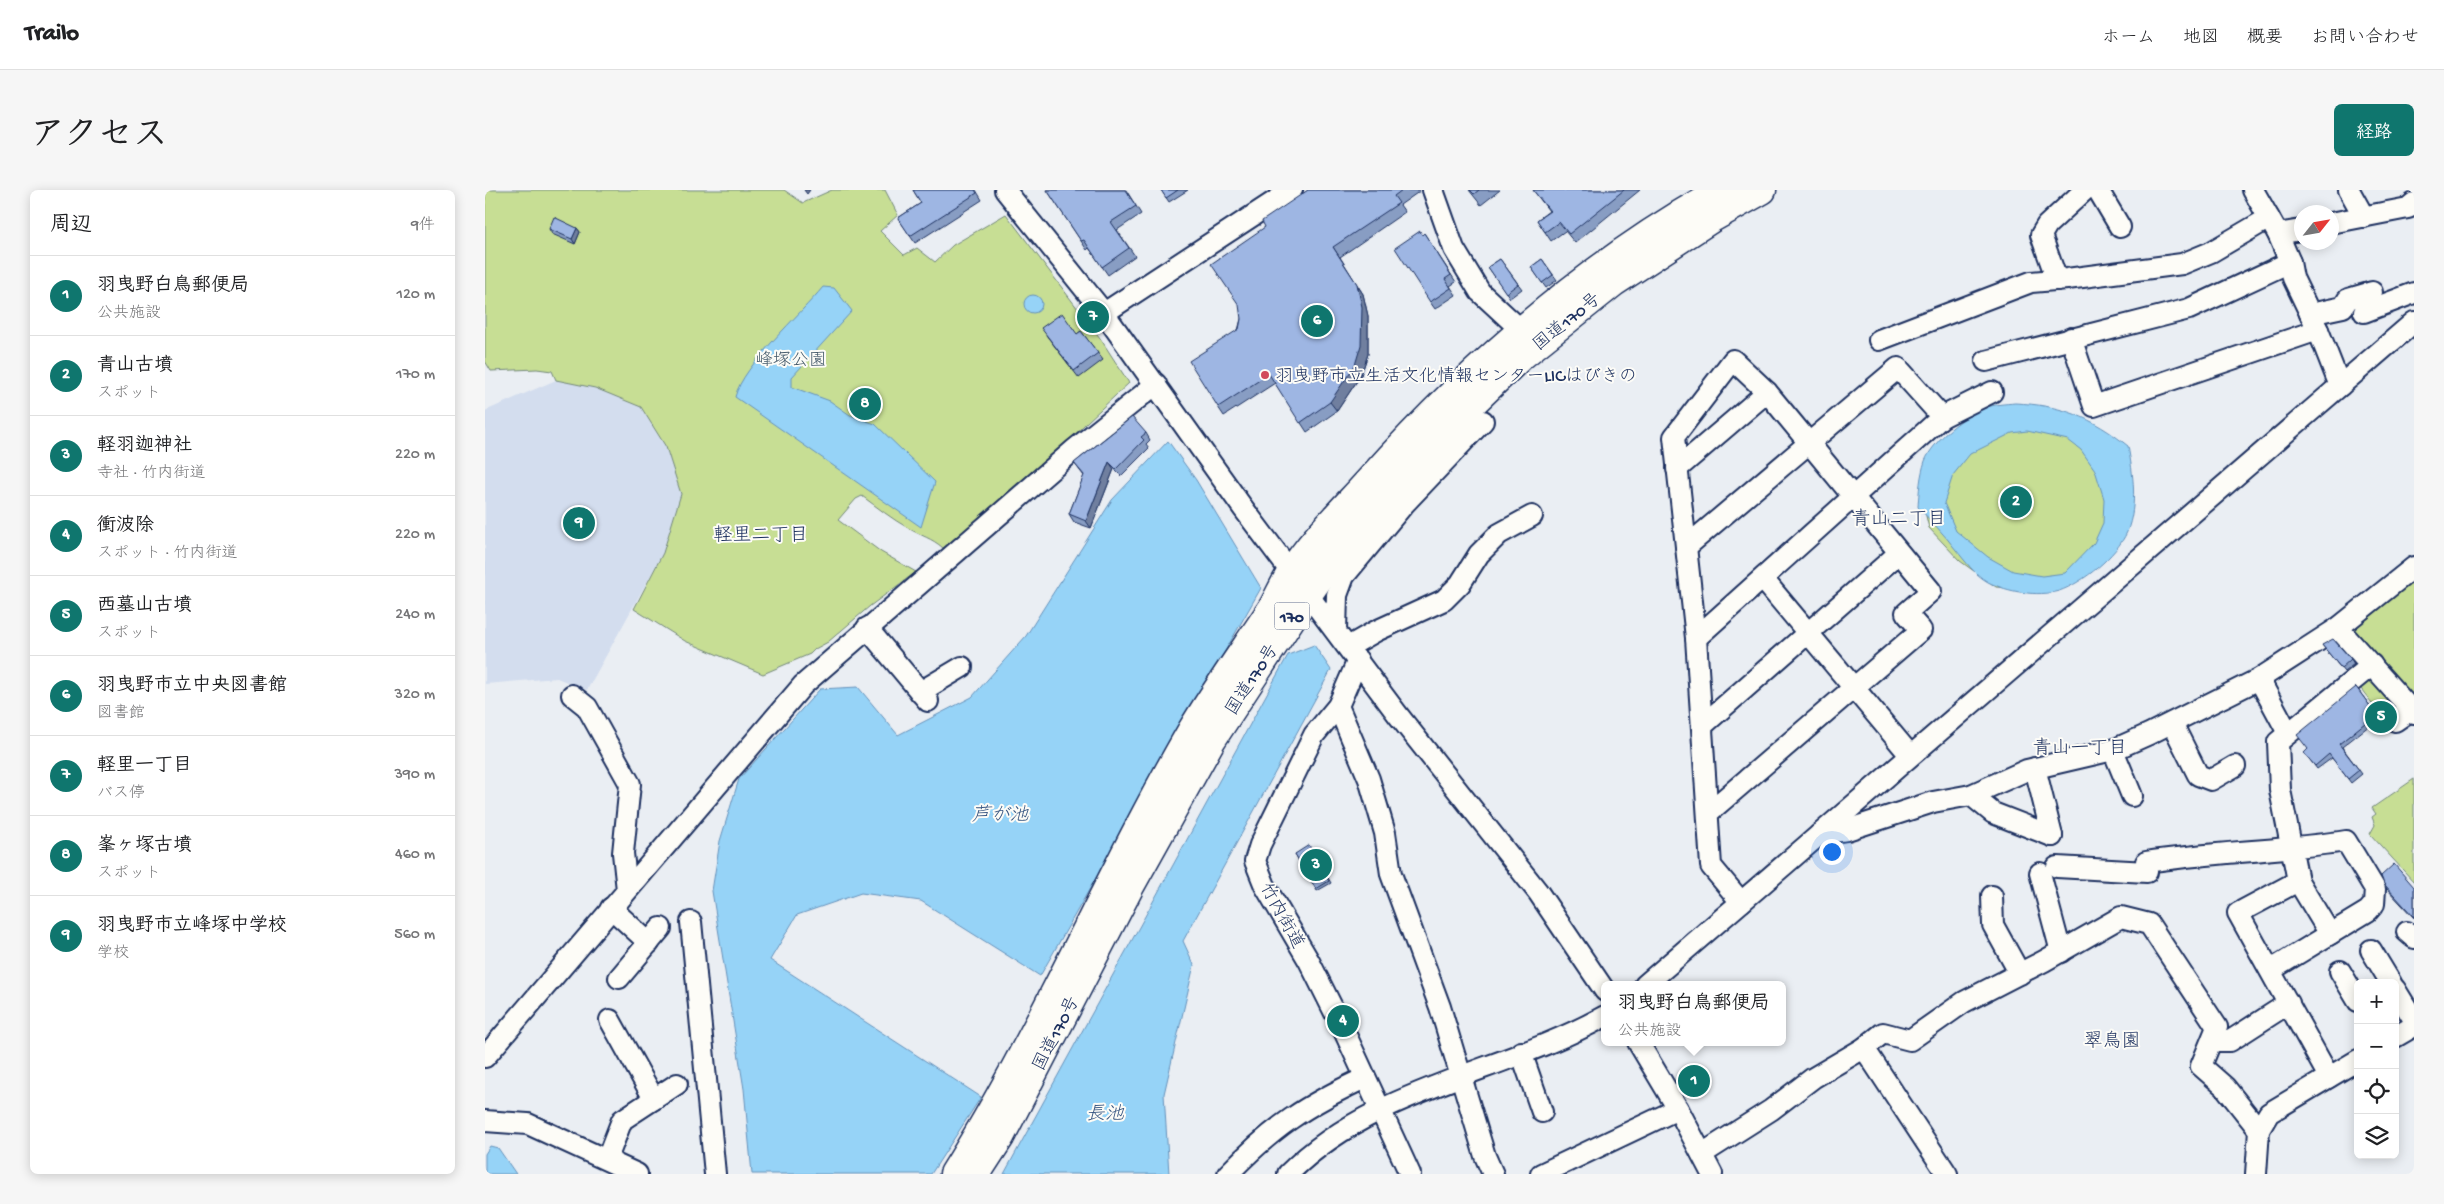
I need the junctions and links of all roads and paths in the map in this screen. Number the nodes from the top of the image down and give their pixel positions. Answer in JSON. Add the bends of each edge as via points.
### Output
{"nodes":[{"id":1,"x":1005,"y":190,"type":"edge"},
{"id":2,"x":1292,"y":190,"type":"edge"},
{"id":3,"x":1433,"y":190,"type":"edge"},
{"id":4,"x":1722,"y":190,"type":"edge"},
{"id":5,"x":1762,"y":190,"type":"edge"},
{"id":6,"x":2085,"y":190,"type":"edge"},
{"id":7,"x":2097,"y":190,"type":"edge"},
{"id":8,"x":2253,"y":190,"type":"edge"},
{"id":9,"x":2349,"y":190,"type":"edge"},
{"id":10,"x":1019,"y":198,"type":"edge"},
{"id":11,"x":2414,"y":203,"type":"edge"},
{"id":12,"x":2364,"y":217,"type":"junction"},
{"id":13,"x":2339,"y":222,"type":"edge"},
{"id":14,"x":2273,"y":226,"type":"junction"},
{"id":15,"x":2120,"y":227,"type":"dead end"},
{"id":16,"x":2294,"y":229,"type":"edge"},
{"id":17,"x":2290,"y":262,"type":"junction"},
{"id":18,"x":2057,"y":280,"type":"junction"},
{"id":19,"x":2372,"y":292,"type":"dead end"},
{"id":20,"x":2414,"y":293,"type":"edge"},
{"id":21,"x":2364,"y":312,"type":"dead end"},
{"id":22,"x":1104,"y":313,"type":"junction"},
{"id":23,"x":2314,"y":322,"type":"junction"},
{"id":24,"x":2414,"y":322,"type":"edge"},
{"id":25,"x":1521,"y":330,"type":"junction"},
{"id":26,"x":2071,"y":338,"type":"junction"},
{"id":27,"x":1879,"y":340,"type":"dead end"},
{"id":28,"x":1986,"y":361,"type":"dead end"},
{"id":29,"x":1157,"y":384,"type":"junction"},
{"id":30,"x":2340,"y":386,"type":"junction"},
{"id":31,"x":1767,"y":392,"type":"junction"},
{"id":32,"x":1993,"y":392,"type":"dead end"},
{"id":33,"x":1942,"y":417,"type":"junction"},
{"id":34,"x":1483,"y":421,"type":"dead end"},
{"id":35,"x":1810,"y":443,"type":"junction"},
{"id":36,"x":1677,"y":469,"type":"junction"},
{"id":37,"x":1852,"y":496,"type":"junction"},
{"id":38,"x":1532,"y":516,"type":"dead end"},
{"id":39,"x":1686,"y":547,"type":"junction"},
{"id":40,"x":1899,"y":553,"type":"junction"},
{"id":41,"x":2414,"y":567,"type":"edge"},
{"id":42,"x":1291,"y":572,"type":"junction"},
{"id":43,"x":1763,"y":579,"type":"junction"},
{"id":44,"x":1308,"y":594,"type":"junction"},
{"id":45,"x":867,"y":628,"type":"junction"},
{"id":46,"x":2338,"y":628,"type":"junction"},
{"id":47,"x":1336,"y":631,"type":"junction"},
{"id":48,"x":1809,"y":633,"type":"junction"},
{"id":49,"x":1696,"y":638,"type":"junction"},
{"id":50,"x":1353,"y":654,"type":"junction"},
{"id":51,"x":2372,"y":665,"type":"junction"},
{"id":52,"x":962,"y":667,"type":"dead end"},
{"id":53,"x":2259,"y":679,"type":"junction"},
{"id":54,"x":1855,"y":687,"type":"junction"},
{"id":55,"x":572,"y":695,"type":"dead end"},
{"id":56,"x":1338,"y":706,"type":"junction"},
{"id":57,"x":2407,"y":715,"type":"edge"},
{"id":58,"x":2173,"y":723,"type":"junction"},
{"id":59,"x":1702,"y":726,"type":"junction"},
{"id":60,"x":2289,"y":733,"type":"junction"},
{"id":61,"x":2113,"y":750,"type":"junction"},
{"id":62,"x":1910,"y":755,"type":"junction"},
{"id":63,"x":2235,"y":766,"type":"dead end"},
{"id":64,"x":2035,"y":768,"type":"junction"},
{"id":65,"x":1971,"y":795,"type":"junction"},
{"id":66,"x":2132,"y":796,"type":"dead end"},
{"id":67,"x":1708,"y":814,"type":"junction"},
{"id":68,"x":1820,"y":834,"type":"junction"},
{"id":69,"x":2292,"y":849,"type":"junction"},
{"id":70,"x":2298,"y":881,"type":"junction"},
{"id":71,"x":627,"y":890,"type":"junction"},
{"id":72,"x":1992,"y":896,"type":"dead end"},
{"id":73,"x":1741,"y":902,"type":"junction"},
{"id":74,"x":611,"y":908,"type":"junction"},
{"id":75,"x":691,"y":922,"type":"dead end"},
{"id":76,"x":2329,"y":934,"type":"junction"},
{"id":77,"x":2371,"y":950,"type":"dead end"},
{"id":78,"x":2061,"y":952,"type":"junction"},
{"id":79,"x":2271,"y":970,"type":"junction"},
{"id":80,"x":2340,"y":971,"type":"dead end"},
{"id":81,"x":2020,"y":974,"type":"junction"},
{"id":82,"x":619,"y":978,"type":"dead end"},
{"id":83,"x":2389,"y":979,"type":"edge"},
{"id":84,"x":1650,"y":981,"type":"edge"},
{"id":85,"x":1601,"y":985,"type":"edge"},
{"id":86,"x":2354,"y":995,"type":"edge"},
{"id":87,"x":2399,"y":996,"type":"edge"},
{"id":88,"x":2289,"y":1003,"type":"junction"},
{"id":89,"x":1601,"y":1018,"type":"edge"},
{"id":90,"x":610,"y":1020,"type":"dead end"},
{"id":91,"x":2414,"y":1020,"type":"edge"},
{"id":92,"x":2414,"y":1026,"type":"edge"},
{"id":93,"x":2399,"y":1035,"type":"edge"},
{"id":94,"x":2212,"y":1040,"type":"junction"},
{"id":95,"x":1640,"y":1046,"type":"edge"},
{"id":96,"x":1864,"y":1048,"type":"junction"},
{"id":97,"x":1521,"y":1052,"type":"junction"},
{"id":98,"x":485,"y":1057,"type":"edge"},
{"id":99,"x":2354,"y":1062,"type":"edge"},
{"id":100,"x":1460,"y":1076,"type":"junction"},
{"id":101,"x":2329,"y":1077,"type":"junction"},
{"id":102,"x":1365,"y":1078,"type":"junction"},
{"id":103,"x":677,"y":1084,"type":"dead end"},
{"id":104,"x":654,"y":1099,"type":"junction"},
{"id":105,"x":1678,"y":1109,"type":"junction"},
{"id":106,"x":1381,"y":1111,"type":"junction"},
{"id":107,"x":1542,"y":1112,"type":"dead end"},
{"id":108,"x":485,"y":1121,"type":"edge"},
{"id":109,"x":2259,"y":1130,"type":"junction"},
{"id":110,"x":1702,"y":1154,"type":"junction"},
{"id":111,"x":607,"y":1159,"type":"junction"},
{"id":112,"x":637,"y":1174,"type":"edge"},
{"id":113,"x":715,"y":1174,"type":"edge"},
{"id":114,"x":954,"y":1174,"type":"edge"},
{"id":115,"x":976,"y":1174,"type":"edge"},
{"id":116,"x":1228,"y":1174,"type":"edge"},
{"id":117,"x":1288,"y":1174,"type":"edge"},
{"id":118,"x":1410,"y":1174,"type":"edge"},
{"id":119,"x":1493,"y":1174,"type":"edge"},
{"id":120,"x":1541,"y":1174,"type":"edge"},
{"id":121,"x":1712,"y":1174,"type":"edge"},
{"id":122,"x":1947,"y":1174,"type":"edge"},
{"id":123,"x":2256,"y":1174,"type":"edge"}],
"edges":[{"from":1,"to":10,"type":"street"},
{"from":2,"to":22,"type":"street"},
{"from":3,"to":25,"type":"street","via":[[1454,248],[1480,292]]},
{"from":4,"to":25,"type":"highway","name":"国道170号","number":"170","via":[[1603,266]]},
{"from":5,"to":44,"type":"highway","name":"国道170号","number":"170","via":[[1712,218],[1614,282],[1520,357],[1435,439],[1348,537]]},
{"from":6,"to":18,"type":"street","via":[[2047,225],[2041,235]]},
{"from":7,"to":15,"type":"street"},
{"from":8,"to":14,"type":"street"},
{"from":9,"to":12,"type":"street"},
{"from":10,"to":22,"type":"street"},
{"from":11,"to":12,"type":"street","via":[[2408,208]]},
{"from":12,"to":13,"type":"street"},
{"from":14,"to":16,"type":"street"},
{"from":14,"to":17,"type":"street"},
{"from":14,"to":18,"type":"street","via":[[2181,264]]},
{"from":17,"to":23,"type":"street","via":[[2293,278]]},
{"from":17,"to":26,"type":"street","via":[[2189,309]]},
{"from":18,"to":27,"type":"street","via":[[2031,282]]},
{"from":19,"to":23,"type":"street","via":[[2348,299],[2343,307]]},
{"from":20,"to":21,"type":"street"},
{"from":22,"to":29,"type":"street"},
{"from":23,"to":26,"type":"street","via":[[2094,406]]},
{"from":23,"to":30,"type":"street"},
{"from":24,"to":30,"type":"street"},
{"from":25,"to":42,"type":"highway","name":"国道170号","number":"170","via":[[1419,425]]},
{"from":26,"to":28,"type":"street"},
{"from":29,"to":42,"type":"street"},
{"from":29,"to":45,"type":"street","via":[[1075,449]]},
{"from":30,"to":62,"type":"street"},
{"from":31,"to":35,"type":"street"},
{"from":31,"to":36,"type":"street"},
{"from":31,"to":36,"type":"street","via":[[1733,360],[1673,438]]},
{"from":32,"to":33,"type":"street"},
{"from":33,"to":35,"type":"street","via":[[1898,368]]},
{"from":33,"to":37,"type":"street"},
{"from":34,"to":47,"type":"street","via":[[1404,504],[1344,576],[1337,595]]},
{"from":35,"to":37,"type":"street"},
{"from":35,"to":39,"type":"street"},
{"from":36,"to":39,"type":"street"},
{"from":37,"to":40,"type":"street"},
{"from":37,"to":43,"type":"street"},
{"from":38,"to":50,"type":"street","via":[[1499,534],[1479,554],[1460,584],[1444,600],[1376,631]]},
{"from":39,"to":49,"type":"street"},
{"from":40,"to":48,"type":"street"},
{"from":40,"to":54,"type":"street","via":[[1931,591],[1906,613],[1921,630]]},
{"from":41,"to":46,"type":"street"},
{"from":42,"to":44,"type":"street"},
{"from":42,"to":114,"type":"highway","name":"国道170号","number":"170","via":[[1275,603],[1193,729],[1111,879],[991,1113]]},
{"from":43,"to":48,"type":"street"},
{"from":43,"to":49,"type":"street"},
{"from":44,"to":47,"type":"street"},
{"from":44,"to":115,"type":"highway","name":"国道170号","number":"170","via":[[1212,739],[1129,888],[1000,1137]]},
{"from":45,"to":52,"type":"street","via":[[924,697]]},
{"from":45,"to":71,"type":"street","via":[[803,684]]},
{"from":46,"to":51,"type":"street"},
{"from":46,"to":53,"type":"street"},
{"from":47,"to":50,"type":"street"},
{"from":48,"to":54,"type":"street"},
{"from":48,"to":59,"type":"street"},
{"from":49,"to":59,"type":"street"},
{"from":50,"to":56,"type":"street","name":"竹内街道"},
{"from":50,"to":85,"type":"street","via":[[1538,892]]},
{"from":51,"to":57,"type":"street"},
{"from":51,"to":60,"type":"street"},
{"from":53,"to":58,"type":"street"},
{"from":53,"to":60,"type":"street"},
{"from":54,"to":62,"type":"street"},
{"from":54,"to":67,"type":"street"},
{"from":55,"to":71,"type":"street","via":[[587,707],[629,784],[623,852]]},
{"from":56,"to":100,"type":"street","via":[[1369,779],[1385,833],[1391,874],[1440,1007]]},
{"from":56,"to":102,"type":"street","name":"竹内街道","via":[[1314,735],[1255,861],[1265,886],[1309,961]]},
{"from":58,"to":61,"type":"street"},
{"from":58,"to":63,"type":"street","via":[[2198,775],[2211,780]]},
{"from":59,"to":67,"type":"street"},
{"from":60,"to":69,"type":"street","via":[[2278,742],[2280,790]]},
{"from":61,"to":64,"type":"street"},
{"from":61,"to":66,"type":"street"},
{"from":62,"to":68,"type":"street"},
{"from":64,"to":65,"type":"street"},
{"from":64,"to":65,"type":"street","via":[[2052,836],[1993,813]]},
{"from":65,"to":68,"type":"street","via":[[1933,802],[1847,830]]},
{"from":67,"to":73,"type":"street","via":[[1711,866]]},
{"from":68,"to":73,"type":"street"},
{"from":69,"to":70,"type":"street"},
{"from":69,"to":76,"type":"street","via":[[2346,841],[2375,889],[2374,904],[2368,911]]},
{"from":69,"to":78,"type":"street","via":[[2146,862],[2147,872],[2048,870]]},
{"from":70,"to":76,"type":"street"},
{"from":70,"to":79,"type":"street","via":[[2237,914]]},
{"from":71,"to":74,"type":"street"},
{"from":72,"to":81,"type":"street","via":[[1993,925]]},
{"from":73,"to":84,"type":"street"},
{"from":74,"to":82,"type":"street","via":[[655,935]]},
{"from":74,"to":98,"type":"street"},
{"from":75,"to":113,"type":"street"},
{"from":76,"to":79,"type":"street"},
{"from":77,"to":83,"type":"street"},
{"from":78,"to":81,"type":"street"},
{"from":78,"to":94,"type":"street","via":[[2121,918],[2149,924],[2217,1027]]},
{"from":79,"to":88,"type":"street"},
{"from":80,"to":86,"type":"street"},
{"from":81,"to":96,"type":"street","via":[[1964,1002],[1910,1040],[1883,1034]]},
{"from":87,"to":91,"type":"street"},
{"from":88,"to":94,"type":"street","via":[[2230,1041]]},
{"from":88,"to":101,"type":"street"},
{"from":89,"to":97,"type":"street"},
{"from":90,"to":104,"type":"street"},
{"from":92,"to":93,"type":"street"},
{"from":94,"to":109,"type":"street","via":[[2201,1066],[2225,1087]]},
{"from":95,"to":105,"type":"street"},
{"from":96,"to":110,"type":"street","via":[[1813,1078],[1771,1110]]},
{"from":96,"to":122,"type":"street"},
{"from":97,"to":100,"type":"street"},
{"from":97,"to":107,"type":"street"},
{"from":99,"to":101,"type":"street"},
{"from":100,"to":106,"type":"street"},
{"from":100,"to":119,"type":"street"},
{"from":101,"to":109,"type":"street","via":[[2269,1113]]},
{"from":102,"to":106,"type":"street","name":"竹内街道"},
{"from":102,"to":116,"type":"street","via":[[1295,1115],[1261,1141]]},
{"from":103,"to":104,"type":"street"},
{"from":104,"to":111,"type":"street","via":[[622,1120]]},
{"from":105,"to":110,"type":"street"},
{"from":105,"to":120,"type":"street"},
{"from":106,"to":117,"type":"street","via":[[1349,1126],[1311,1152]]},
{"from":106,"to":118,"type":"street","name":"竹内街道"},
{"from":108,"to":111,"type":"street","via":[[528,1124]]},
{"from":109,"to":123,"type":"street"},
{"from":110,"to":121,"type":"street"},
{"from":111,"to":112,"type":"street"}]}
